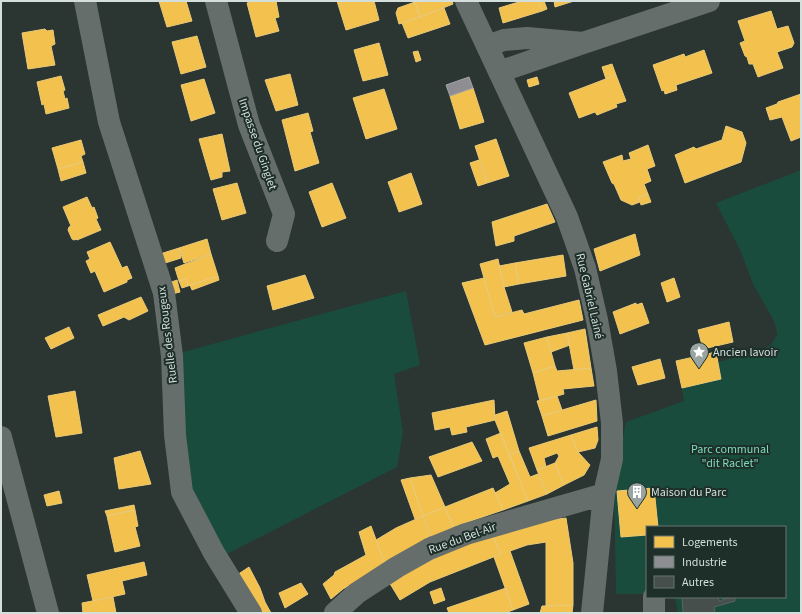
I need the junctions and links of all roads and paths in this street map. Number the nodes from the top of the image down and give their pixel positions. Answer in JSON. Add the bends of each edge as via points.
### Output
{"nodes":[{"id":1,"x":85,"y":1,"type":"edge"},
{"id":2,"x":216,"y":1,"type":"edge"},
{"id":3,"x":466,"y":1,"type":"edge"},
{"id":4,"x":709,"y":1,"type":"edge"},
{"id":5,"x":583,"y":43,"type":"junction"},
{"id":6,"x":487,"y":46,"type":"junction"},
{"id":7,"x":498,"y":72,"type":"junction"},
{"id":8,"x":276,"y":241,"type":"dead end"},
{"id":9,"x":1,"y":437,"type":"edge"},
{"id":10,"x":604,"y":494,"type":"junction"},
{"id":11,"x":654,"y":598,"type":"edge"},
{"id":12,"x":48,"y":613,"type":"edge"},
{"id":13,"x":251,"y":613,"type":"edge"},
{"id":14,"x":335,"y":613,"type":"edge"},
{"id":15,"x":592,"y":613,"type":"edge"},
{"id":16,"x":654,"y":613,"type":"edge"}],
"edges":[{"from":1,"to":13,"type":"street","name":"Ruelle des Rougeux","via":[[109,122],[164,294],[172,356],[175,435],[182,492],[214,553]]},
{"from":2,"to":8,"type":"street","name":"Impasse du Ginglet","via":[[249,125],[284,214]]},
{"from":3,"to":6,"type":"street","name":"Rue Gabriel Lainé"},
{"from":4,"to":5,"type":"street"},
{"from":5,"to":6,"type":"street","via":[[527,38],[504,40]]},
{"from":5,"to":7,"type":"street"},
{"from":6,"to":7,"type":"street","name":"Rue Gabriel Lainé"},
{"from":7,"to":10,"type":"street","name":"Rue Gabriel Lainé","via":[[567,217],[585,268],[606,371],[612,423],[612,459]]},
{"from":9,"to":12,"type":"street"},
{"from":10,"to":14,"type":"street","name":"Rue du Bel-Air","via":[[466,534],[429,549],[357,593]]},
{"from":10,"to":15,"type":"street","name":"Rue Gabriel Lainé"},
{"from":11,"to":16,"type":"street"}]}
